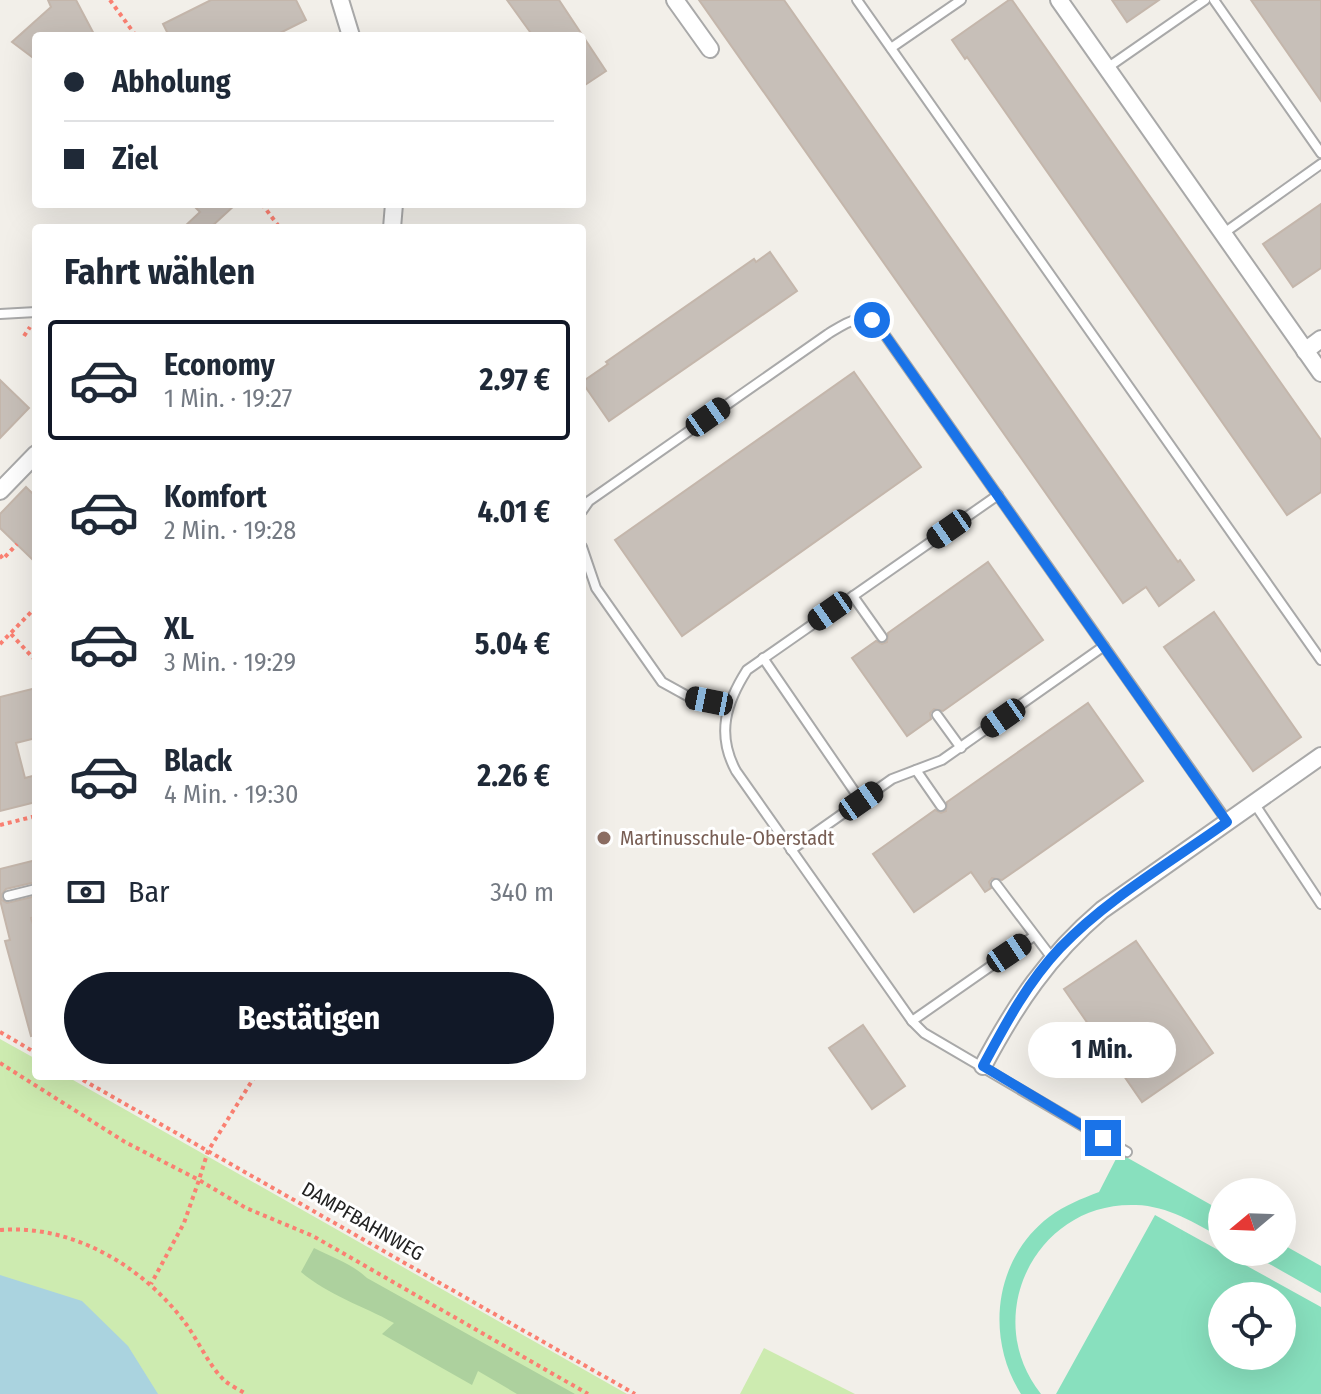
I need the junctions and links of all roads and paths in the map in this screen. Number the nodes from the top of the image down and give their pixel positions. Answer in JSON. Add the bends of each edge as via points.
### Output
{"nodes":[{"id":1,"x":110,"y":0,"type":"edge"},
{"id":2,"x":340,"y":0,"type":"edge"},
{"id":3,"x":675,"y":0,"type":"edge"},
{"id":4,"x":857,"y":0,"type":"edge"},
{"id":5,"x":961,"y":0,"type":"edge"},
{"id":6,"x":1059,"y":0,"type":"edge"},
{"id":7,"x":1205,"y":0,"type":"edge"},
{"id":8,"x":1214,"y":0,"type":"edge"},
{"id":9,"x":133,"y":32,"type":"edge"},
{"id":10,"x":350,"y":32,"type":"edge"},
{"id":11,"x":891,"y":48,"type":"junction"},
{"id":12,"x":710,"y":49,"type":"dead end"},
{"id":13,"x":1107,"y":68,"type":"junction"},
{"id":14,"x":1321,"y":153,"type":"edge"},
{"id":15,"x":1321,"y":164,"type":"edge"},
{"id":16,"x":1223,"y":234,"type":"junction"},
{"id":17,"x":32,"y":312,"type":"edge"},
{"id":18,"x":0,"y":314,"type":"edge"},
{"id":19,"x":1321,"y":339,"type":"edge"},
{"id":20,"x":1305,"y":351,"type":"junction"},
{"id":21,"x":1321,"y":373,"type":"edge"},
{"id":22,"x":32,"y":458,"type":"edge"},
{"id":23,"x":0,"y":491,"type":"edge"},
{"id":24,"x":998,"y":495,"type":"junction"},
{"id":25,"x":586,"y":505,"type":"edge"},
{"id":26,"x":17,"y":544,"type":"dead end"},
{"id":27,"x":0,"y":555,"type":"edge"},
{"id":28,"x":586,"y":559,"type":"edge"},
{"id":29,"x":853,"y":596,"type":"junction"},
{"id":30,"x":32,"y":611,"type":"edge"},
{"id":31,"x":11,"y":634,"type":"junction"},
{"id":32,"x":882,"y":637,"type":"dead end"},
{"id":33,"x":0,"y":644,"type":"edge"},
{"id":34,"x":1104,"y":646,"type":"junction"},
{"id":35,"x":32,"y":657,"type":"edge"},
{"id":36,"x":763,"y":658,"type":"junction"},
{"id":37,"x":1321,"y":660,"type":"edge"},
{"id":38,"x":728,"y":705,"type":"junction"},
{"id":39,"x":937,"y":715,"type":"dead end"},
{"id":40,"x":961,"y":748,"type":"junction"},
{"id":41,"x":1321,"y":756,"type":"edge"},
{"id":42,"x":916,"y":770,"type":"junction"},
{"id":43,"x":861,"y":801,"type":"junction"},
{"id":44,"x":1254,"y":803,"type":"junction"},
{"id":45,"x":941,"y":806,"type":"dead end"},
{"id":46,"x":32,"y":817,"type":"edge"},
{"id":47,"x":1227,"y":822,"type":"junction"},
{"id":48,"x":0,"y":825,"type":"edge"},
{"id":49,"x":791,"y":850,"type":"junction"},
{"id":50,"x":996,"y":884,"type":"dead end"},
{"id":51,"x":32,"y":890,"type":"edge"},
{"id":52,"x":8,"y":896,"type":"dead end"},
{"id":53,"x":1321,"y":904,"type":"edge"},
{"id":54,"x":1034,"y":936,"type":"junction"},
{"id":55,"x":1052,"y":958,"type":"junction"},
{"id":56,"x":912,"y":1021,"type":"junction"},
{"id":57,"x":0,"y":1032,"type":"edge"},
{"id":58,"x":32,"y":1051,"type":"edge"},
{"id":59,"x":0,"y":1063,"type":"edge"},
{"id":60,"x":983,"y":1066,"type":"junction"},
{"id":61,"x":83,"y":1080,"type":"edge"},
{"id":62,"x":252,"y":1080,"type":"edge"},
{"id":63,"x":208,"y":1151,"type":"junction"},
{"id":64,"x":1127,"y":1152,"type":"dead end"},
{"id":65,"x":199,"y":1180,"type":"junction"},
{"id":66,"x":0,"y":1230,"type":"edge"},
{"id":67,"x":151,"y":1284,"type":"junction"},
{"id":68,"x":246,"y":1394,"type":"edge"},
{"id":69,"x":588,"y":1394,"type":"edge"},
{"id":70,"x":635,"y":1394,"type":"edge"}],
"edges":[{"from":1,"to":9,"type":"path"},
{"from":2,"to":10,"type":"street"},
{"from":3,"to":12,"type":"street"},
{"from":4,"to":11,"type":"lane"},
{"from":5,"to":11,"type":"lane"},
{"from":6,"to":13,"type":"street"},
{"from":7,"to":13,"type":"lane"},
{"from":8,"to":14,"type":"lane"},
{"from":11,"to":37,"type":"lane"},
{"from":13,"to":16,"type":"street"},
{"from":15,"to":16,"type":"lane"},
{"from":16,"to":20,"type":"street"},
{"from":17,"to":18,"type":"lane"},
{"from":19,"to":20,"type":"street"},
{"from":20,"to":21,"type":"street"},
{"from":22,"to":23,"type":"street"},
{"from":24,"to":25,"type":"lane","via":[[880,328],[862,318],[828,334]]},
{"from":24,"to":29,"type":"lane"},
{"from":24,"to":34,"type":"lane"},
{"from":26,"to":27,"type":"path","via":[[3,559]]},
{"from":28,"to":38,"type":"lane","via":[[596,588],[662,682],[691,698]]},
{"from":29,"to":32,"type":"lane"},
{"from":29,"to":36,"type":"lane"},
{"from":30,"to":31,"type":"path"},
{"from":31,"to":33,"type":"path"},
{"from":31,"to":35,"type":"path"},
{"from":34,"to":40,"type":"lane"},
{"from":34,"to":47,"type":"lane"},
{"from":36,"to":38,"type":"lane","via":[[747,670]]},
{"from":36,"to":43,"type":"lane"},
{"from":38,"to":49,"type":"lane","via":[[724,721],[729,758]]},
{"from":39,"to":40,"type":"lane"},
{"from":40,"to":42,"type":"lane"},
{"from":41,"to":44,"type":"street"},
{"from":42,"to":43,"type":"lane"},
{"from":42,"to":45,"type":"lane"},
{"from":43,"to":49,"type":"lane"},
{"from":44,"to":47,"type":"street"},
{"from":44,"to":53,"type":"lane"},
{"from":46,"to":48,"type":"path"},
{"from":47,"to":55,"type":"street","via":[[1102,910]]},
{"from":49,"to":56,"type":"lane"},
{"from":50,"to":54,"type":"lane"},
{"from":51,"to":52,"type":"lane"},
{"from":54,"to":55,"type":"lane"},
{"from":54,"to":56,"type":"lane"},
{"from":55,"to":60,"type":"street","via":[[1014,1008]]},
{"from":56,"to":60,"type":"lane"},
{"from":57,"to":58,"type":"path"},
{"from":59,"to":65,"type":"path","via":[[125,1142]]},
{"from":60,"to":64,"type":"lane"},
{"from":61,"to":63,"type":"path","name":"DAMPFBAHNWEG"},
{"from":62,"to":63,"type":"path"},
{"from":63,"to":65,"type":"path"},
{"from":63,"to":70,"type":"path","name":"DAMPFBAHNWEG"},
{"from":65,"to":67,"type":"path","via":[[184,1223]]},
{"from":65,"to":69,"type":"path","via":[[246,1208],[313,1236]]},
{"from":66,"to":67,"type":"path","via":[[53,1232],[95,1249]]},
{"from":67,"to":68,"type":"path","via":[[226,1381]]}]}
